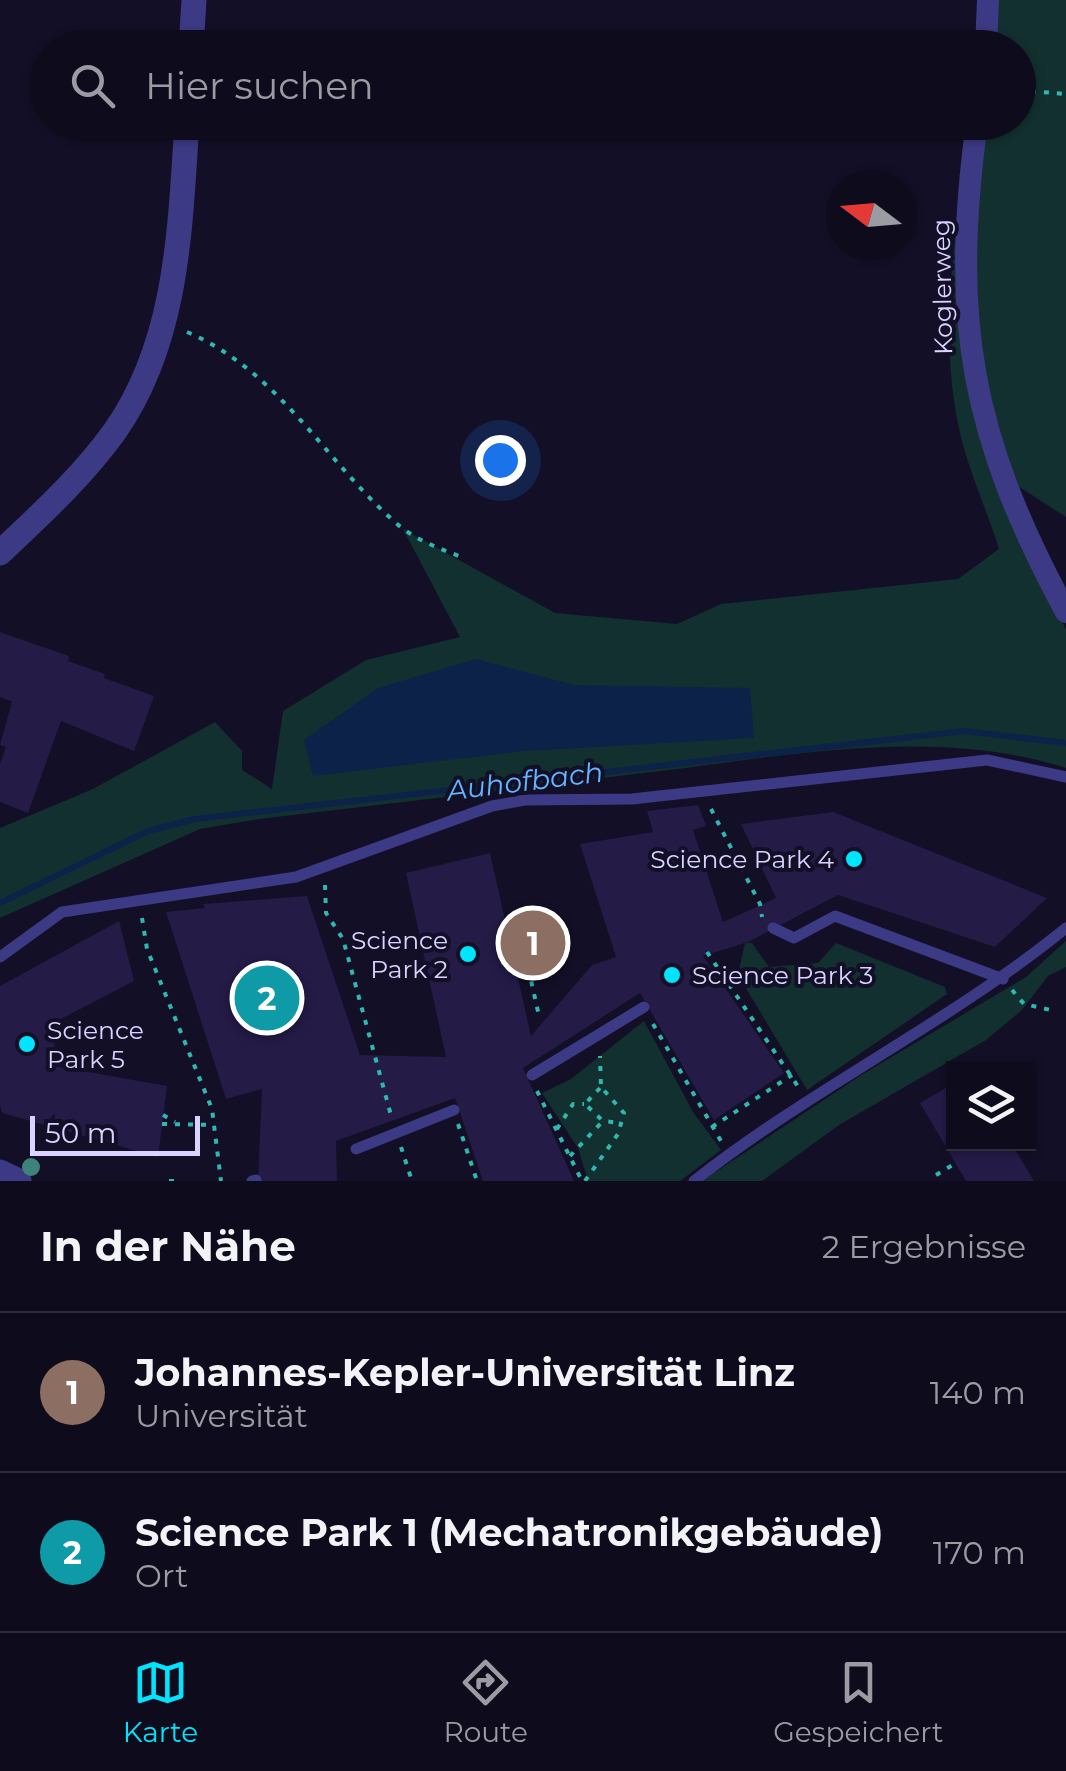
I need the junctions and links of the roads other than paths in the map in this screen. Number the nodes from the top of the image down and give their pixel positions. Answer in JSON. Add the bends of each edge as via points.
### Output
{"nodes":[{"id":1,"x":194,"y":0,"type":"edge"},
{"id":2,"x":988,"y":0,"type":"edge"},
{"id":3,"x":193,"y":30,"type":"edge"},
{"id":4,"x":987,"y":30,"type":"edge"},
{"id":5,"x":186,"y":140,"type":"edge"},
{"id":6,"x":976,"y":140,"type":"edge"},
{"id":7,"x":0,"y":553,"type":"edge"},
{"id":8,"x":1066,"y":612,"type":"edge"},
{"id":9,"x":1066,"y":777,"type":"edge"},
{"id":10,"x":774,"y":928,"type":"dead end"},
{"id":11,"x":1066,"y":928,"type":"edge"},
{"id":12,"x":0,"y":957,"type":"edge"},
{"id":13,"x":1003,"y":980,"type":"junction"},
{"id":14,"x":644,"y":1007,"type":"dead end"},
{"id":15,"x":532,"y":1075,"type":"dead end"},
{"id":16,"x":454,"y":1110,"type":"dead end"},
{"id":17,"x":356,"y":1149,"type":"dead end"},
{"id":18,"x":0,"y":1172,"type":"edge"},
{"id":19,"x":20,"y":1181,"type":"edge"},
{"id":20,"x":694,"y":1181,"type":"edge"}],
"edges":[{"from":1,"to":3,"type":"street"},
{"from":2,"to":4,"type":"street"},
{"from":5,"to":7,"type":"street","via":[[178,245],[163,325],[141,388],[80,475]]},
{"from":6,"to":8,"type":"street","name":"Koglerweg","via":[[965,270],[975,390],[1002,476]]},
{"from":9,"to":12,"type":"lane","via":[[986,760],[632,799],[508,803],[454,816],[296,877],[62,912]]},
{"from":10,"to":13,"type":"lane","via":[[794,938],[835,916]]},
{"from":11,"to":13,"type":"lane"},
{"from":13,"to":20,"type":"lane","via":[[807,1101]]},
{"from":14,"to":15,"type":"lane"},
{"from":16,"to":17,"type":"lane"},
{"from":18,"to":19,"type":"street"}]}
